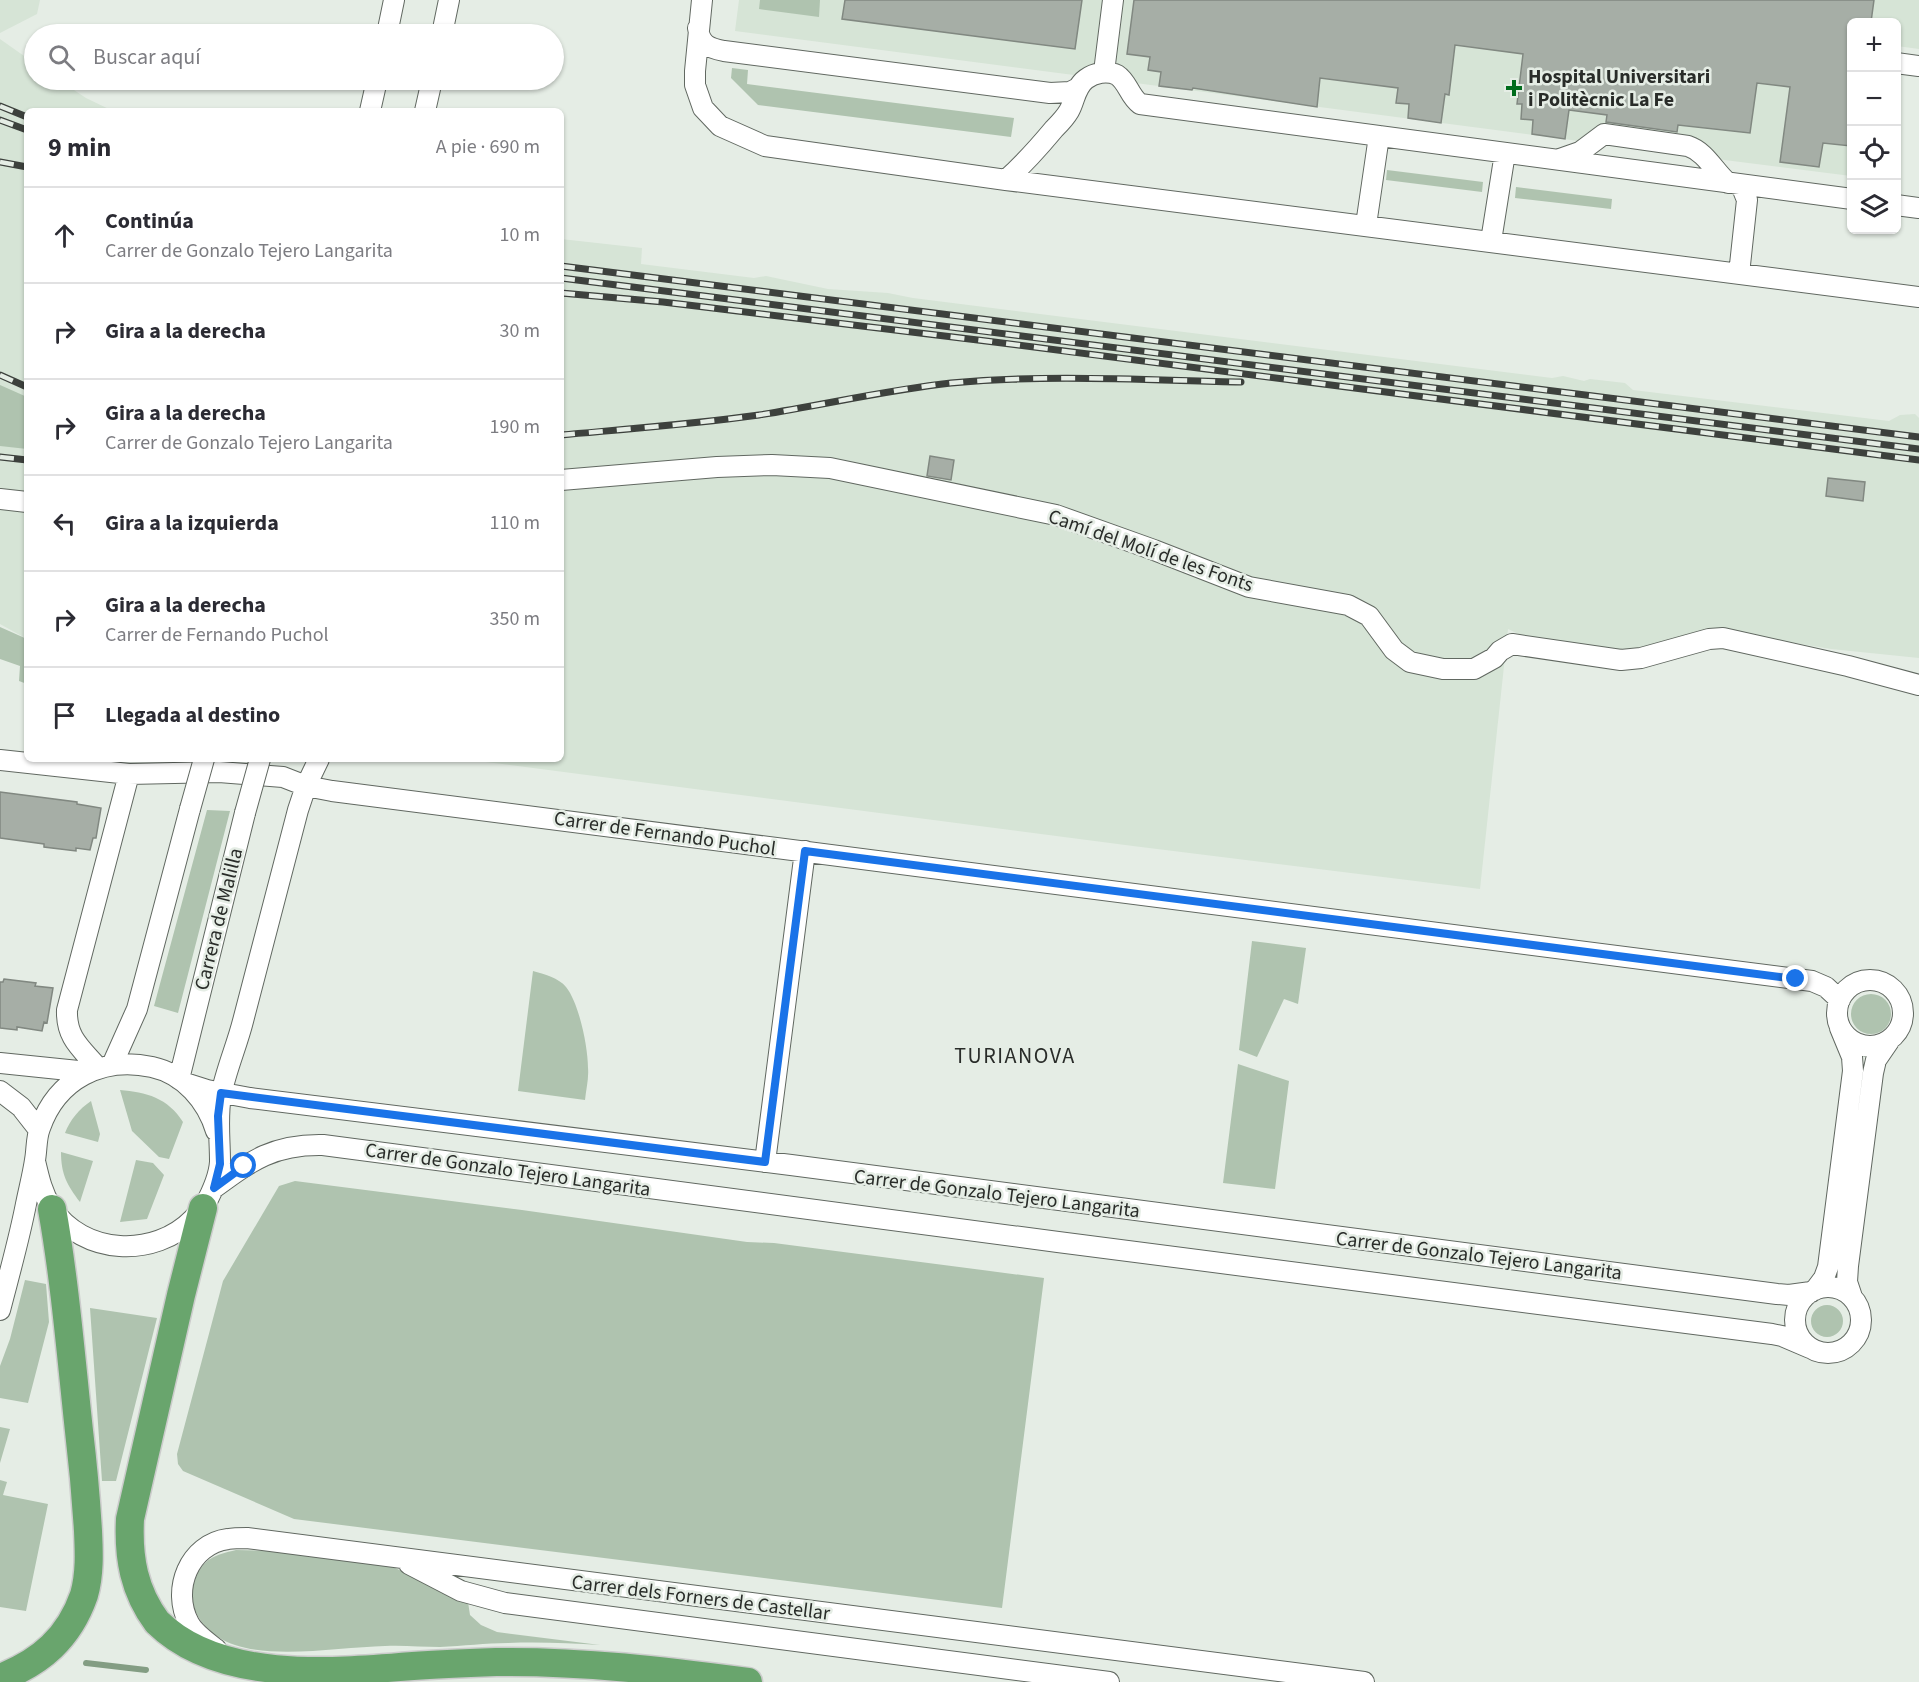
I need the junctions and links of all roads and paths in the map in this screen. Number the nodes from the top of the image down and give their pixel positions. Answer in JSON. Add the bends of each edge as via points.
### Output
{"nodes":[{"id":1,"x":394,"y":0,"type":"edge"},
{"id":2,"x":449,"y":0,"type":"edge"},
{"id":3,"x":702,"y":0,"type":"edge"},
{"id":4,"x":1113,"y":0,"type":"edge"},
{"id":5,"x":389,"y":24,"type":"edge"},
{"id":6,"x":444,"y":24,"type":"edge"},
{"id":7,"x":698,"y":28,"type":"junction"},
{"id":8,"x":1901,"y":64,"type":"edge"},
{"id":9,"x":1919,"y":66,"type":"edge"},
{"id":10,"x":1104,"y":72,"type":"junction"},
{"id":11,"x":1078,"y":88,"type":"junction"},
{"id":12,"x":375,"y":90,"type":"edge"},
{"id":13,"x":430,"y":90,"type":"edge"},
{"id":14,"x":372,"y":106,"type":"edge"},
{"id":15,"x":425,"y":108,"type":"edge"},
{"id":16,"x":1379,"y":136,"type":"junction"},
{"id":17,"x":1505,"y":153,"type":"junction"},
{"id":18,"x":1559,"y":160,"type":"junction"},
{"id":19,"x":1006,"y":180,"type":"junction"},
{"id":20,"x":1735,"y":184,"type":"junction"},
{"id":21,"x":1847,"y":198,"type":"edge"},
{"id":22,"x":1901,"y":206,"type":"edge"},
{"id":23,"x":1919,"y":208,"type":"edge"},
{"id":24,"x":1366,"y":225,"type":"junction"},
{"id":25,"x":1491,"y":241,"type":"junction"},
{"id":26,"x":1739,"y":274,"type":"junction"},
{"id":27,"x":1919,"y":297,"type":"edge"},
{"id":28,"x":564,"y":480,"type":"edge"},
{"id":29,"x":0,"y":499,"type":"edge"},
{"id":30,"x":24,"y":502,"type":"edge"},
{"id":31,"x":1919,"y":685,"type":"edge"},
{"id":32,"x":0,"y":760,"type":"edge"},
{"id":33,"x":203,"y":762,"type":"edge"},
{"id":34,"x":259,"y":762,"type":"edge"},
{"id":35,"x":318,"y":762,"type":"edge"},
{"id":36,"x":129,"y":774,"type":"junction"},
{"id":37,"x":306,"y":786,"type":"junction"},
{"id":38,"x":805,"y":851,"type":"junction"},
{"id":39,"x":1898,"y":995,"type":"junction"},
{"id":40,"x":1919,"y":999,"type":"edge"},
{"id":41,"x":1840,"y":1000,"type":"junction"},
{"id":42,"x":1840,"y":1028,"type":"junction"},
{"id":43,"x":1903,"y":1031,"type":"edge"},
{"id":44,"x":0,"y":1063,"type":"edge"},
{"id":45,"x":99,"y":1068,"type":"junction"},
{"id":46,"x":182,"y":1081,"type":"junction"},
{"id":47,"x":0,"y":1091,"type":"edge"},
{"id":48,"x":221,"y":1093,"type":"junction"},
{"id":49,"x":39,"y":1130,"type":"junction"},
{"id":50,"x":219,"y":1140,"type":"junction"},
{"id":51,"x":35,"y":1161,"type":"junction"},
{"id":52,"x":765,"y":1162,"type":"junction"},
{"id":53,"x":209,"y":1198,"type":"junction"},
{"id":54,"x":52,"y":1209,"type":"junction"},
{"id":55,"x":1813,"y":1291,"type":"junction"},
{"id":56,"x":1852,"y":1297,"type":"junction"},
{"id":57,"x":0,"y":1310,"type":"edge"},
{"id":58,"x":1810,"y":1348,"type":"junction"},
{"id":59,"x":393,"y":1557,"type":"junction"},
{"id":60,"x":586,"y":1664,"type":"junction"},
{"id":61,"x":254,"y":1673,"type":"junction"},
{"id":62,"x":0,"y":1678,"type":"edge"},
{"id":63,"x":421,"y":1682,"type":"edge"},
{"id":64,"x":748,"y":1682,"type":"edge"},
{"id":65,"x":1109,"y":1682,"type":"edge"},
{"id":66,"x":1364,"y":1682,"type":"edge"}],
"edges":[{"from":1,"to":5,"type":"street"},
{"from":2,"to":6,"type":"street"},
{"from":3,"to":7,"type":"street"},
{"from":4,"to":10,"type":"street"},
{"from":7,"to":11,"type":"street","via":[[704,44],[724,51],[1050,93]]},
{"from":7,"to":19,"type":"street","via":[[695,85],[703,108],[720,126],[765,146]]},
{"from":8,"to":9,"type":"street"},
{"from":10,"to":11,"type":"street","via":[[1092,75]]},
{"from":10,"to":16,"type":"street","via":[[1117,75],[1140,104]]},
{"from":11,"to":19,"type":"street","via":[[1069,111]]},
{"from":12,"to":14,"type":"street"},
{"from":13,"to":15,"type":"street"},
{"from":16,"to":17,"type":"street"},
{"from":16,"to":24,"type":"street"},
{"from":17,"to":18,"type":"street"},
{"from":17,"to":25,"type":"street"},
{"from":18,"to":20,"type":"street"},
{"from":18,"to":20,"type":"street","via":[[1580,152],[1604,134],[1697,149],[1712,167]]},
{"from":19,"to":24,"type":"street"},
{"from":20,"to":21,"type":"street"},
{"from":20,"to":26,"type":"street","via":[[1747,200]]},
{"from":22,"to":23,"type":"street"},
{"from":24,"to":25,"type":"street"},
{"from":25,"to":26,"type":"street"},
{"from":26,"to":27,"type":"street"},
{"from":28,"to":31,"type":"street","name":"Camí del Molí de les Fonts","via":[[772,465],[830,468],[943,490],[1056,515],[1249,587],[1348,605],[1370,616],[1394,650],[1410,662],[1443,669],[1474,669],[1512,644],[1621,660],[1723,638]]},
{"from":29,"to":30,"type":"street"},
{"from":32,"to":36,"type":"street","name":"Carrer de Fernando Puchol"},
{"from":33,"to":45,"type":"street","bridge":true,"via":[[137,1009]]},
{"from":34,"to":46,"type":"street","name":"Carrera de Malilla","bridge":true},
{"from":35,"to":37,"type":"street"},
{"from":36,"to":37,"type":"street","name":"Carrer de Fernando Puchol","via":[[219,772],[283,777]]},
{"from":36,"to":45,"type":"street","via":[[67,1010],[70,1035]]},
{"from":37,"to":38,"type":"street","name":"Carrer de Fernando Puchol"},
{"from":37,"to":48,"type":"street"},
{"from":38,"to":41,"type":"street","name":"Carrer de Fernando Puchol","via":[[1812,981]]},
{"from":38,"to":52,"type":"street"},
{"from":39,"to":40,"type":"street"},
{"from":39,"to":41,"type":"street","via":[[1891,987],[1871,980],[1850,987]]},
{"from":39,"to":43,"type":"street","via":[[1904,1014]]},
{"from":41,"to":42,"type":"street"},
{"from":42,"to":43,"type":"street","via":[[1847,1037],[1867,1046],[1878,1046]]},
{"from":42,"to":55,"type":"street","via":[[1853,1071],[1828,1267]]},
{"from":43,"to":56,"type":"street","via":[[1876,1060],[1873,1073],[1848,1266],[1847,1282]]},
{"from":44,"to":45,"type":"street"},
{"from":45,"to":46,"type":"street","via":[[135,1064],[158,1068]]},
{"from":45,"to":49,"type":"street","via":[[67,1086],[49,1106]]},
{"from":46,"to":48,"type":"street","name":"Carrer de Gonzalo Tejero Langarita"},
{"from":46,"to":50,"type":"street","via":[[201,1099]]},
{"from":47,"to":49,"type":"street","via":[[21,1107]]},
{"from":48,"to":50,"type":"street"},
{"from":48,"to":52,"type":"street","name":"Carrer de Gonzalo Tejero Langarita"},
{"from":49,"to":51,"type":"street"},
{"from":50,"to":53,"type":"street","via":[[220,1164]]},
{"from":51,"to":54,"type":"street","via":[[40,1186]]},
{"from":51,"to":57,"type":"street"},
{"from":52,"to":55,"type":"street","name":"Carrer de Gonzalo Tejero Langarita","via":[[1777,1294]]},
{"from":53,"to":54,"type":"street","via":[[183,1229],[157,1243],[128,1247],[99,1243],[73,1230]]},
{"from":53,"to":58,"type":"street","name":"Carrer de Gonzalo Tejero Langarita","via":[[259,1157],[305,1144],[323,1145],[1765,1333]]},
{"from":53,"to":61,"type":"highway","via":[[181,1295],[130,1520],[128,1544],[140,1594],[164,1631],[202,1659],[227,1669]]},
{"from":54,"to":62,"type":"highway","via":[[86,1498],[88,1571],[75,1617],[61,1638],[44,1655]]},
{"from":55,"to":56,"type":"street","via":[[1834,1287]]},
{"from":55,"to":58,"type":"street","via":[[1803,1298],[1795,1319],[1802,1340]]},
{"from":56,"to":58,"type":"street","via":[[1858,1305],[1861,1326],[1852,1344],[1832,1353]]},
{"from":59,"to":61,"type":"street","name":"Carrer dels Forners de Castellar","via":[[247,1538],[226,1539],[203,1550],[184,1576],[184,1612],[190,1625],[208,1643]]},
{"from":59,"to":65,"type":"street","via":[[460,1591],[505,1603]]},
{"from":59,"to":66,"type":"street","name":"Carrer dels Forners de Castellar"},
{"from":60,"to":61,"type":"highway","via":[[501,1662],[320,1676]]},
{"from":60,"to":63,"type":"highway","via":[[552,1675]]},
{"from":60,"to":64,"type":"highway"}]}
